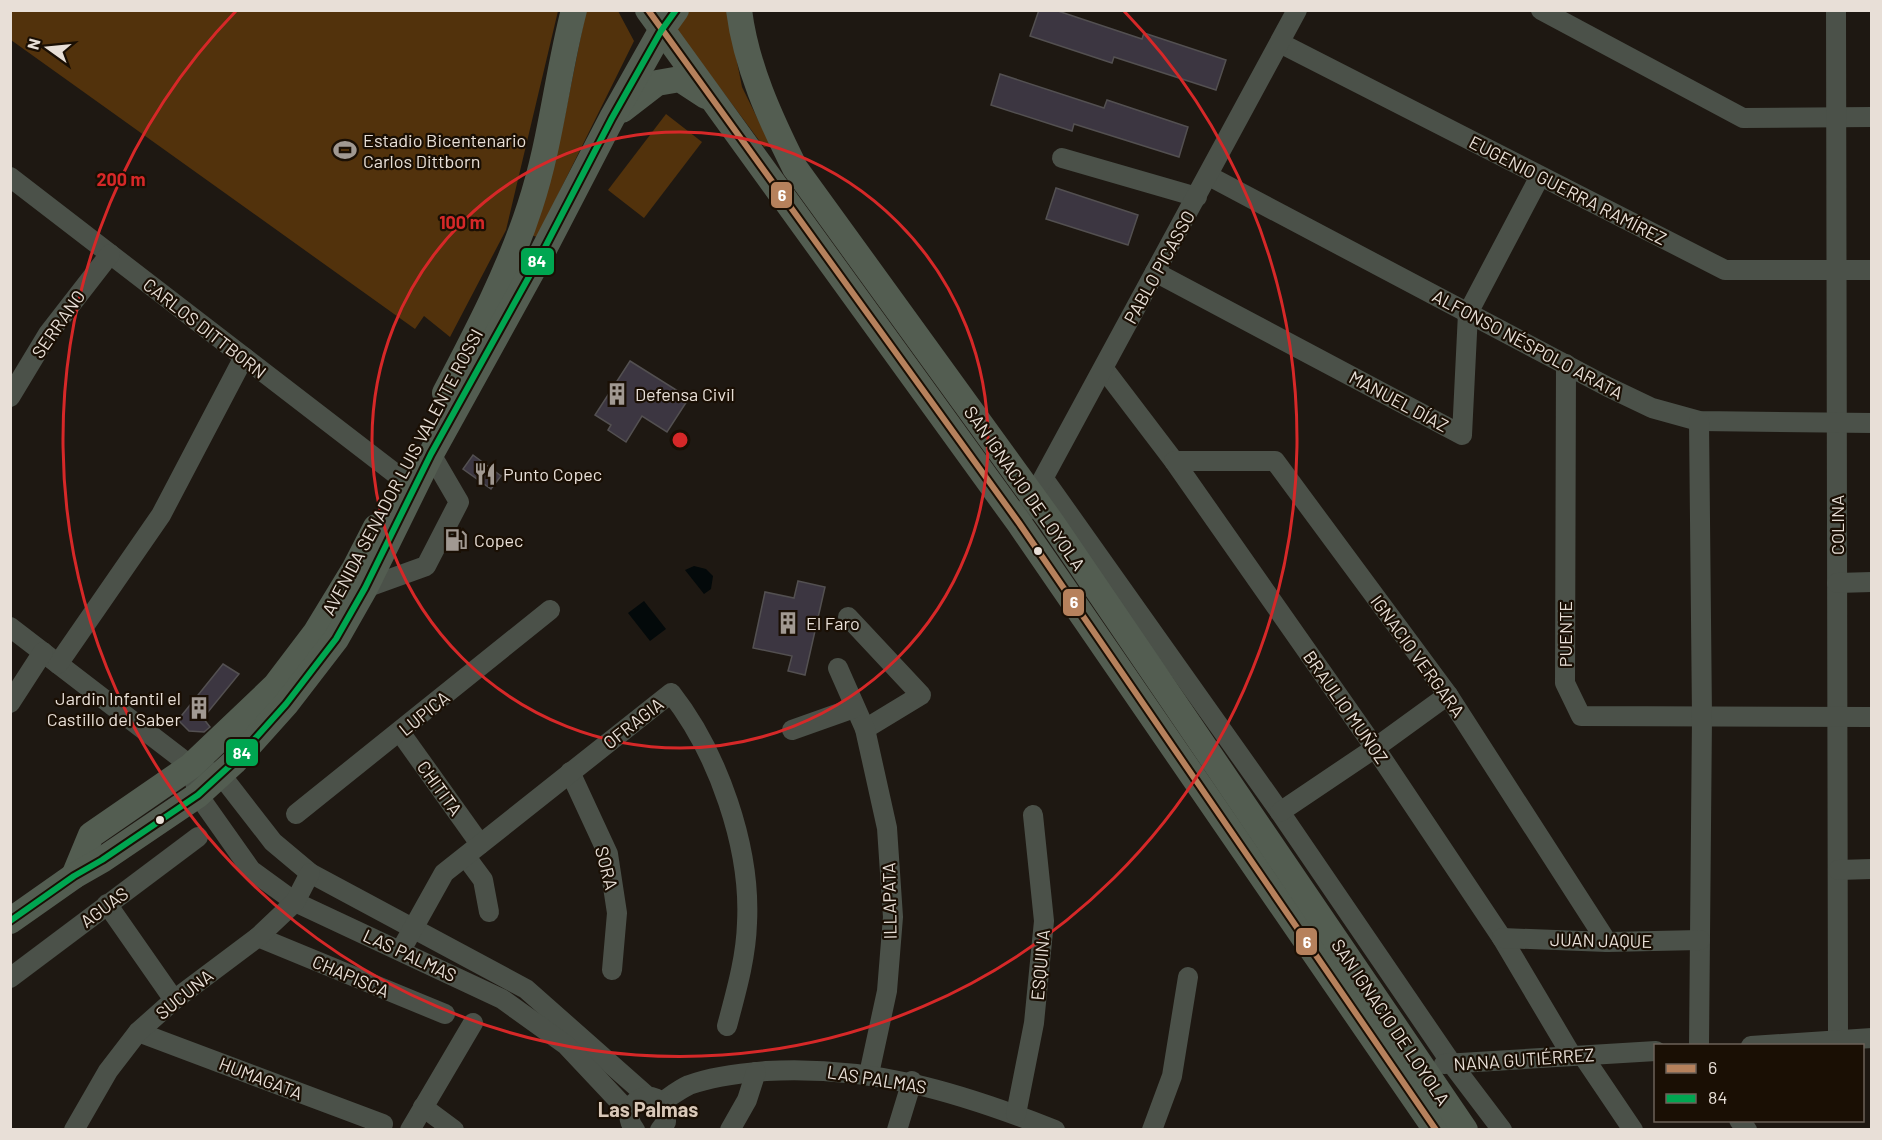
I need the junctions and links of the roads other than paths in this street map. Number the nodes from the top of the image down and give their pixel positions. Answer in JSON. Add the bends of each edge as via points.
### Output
{"nodes":[{"id":1,"x":574,"y":10,"type":"edge"},
{"id":2,"x":739,"y":10,"type":"edge"},
{"id":3,"x":1298,"y":10,"type":"edge"},
{"id":4,"x":1541,"y":10,"type":"edge"},
{"id":5,"x":1836,"y":10,"type":"edge"},
{"id":6,"x":662,"y":17,"type":"edge"},
{"id":7,"x":1280,"y":43,"type":"junction"},
{"id":8,"x":716,"y":102,"type":"junction"},
{"id":9,"x":1836,"y":117,"type":"junction"},
{"id":10,"x":1872,"y":117,"type":"edge"},
{"id":11,"x":612,"y":118,"type":"junction"},
{"id":12,"x":1062,"y":158,"type":"dead end"},
{"id":13,"x":1209,"y":176,"type":"junction"},
{"id":14,"x":1540,"y":176,"type":"junction"},
{"id":15,"x":10,"y":177,"type":"edge"},
{"id":16,"x":1197,"y":197,"type":"junction"},
{"id":17,"x":110,"y":254,"type":"junction"},
{"id":18,"x":1837,"y":270,"type":"junction"},
{"id":19,"x":1872,"y":270,"type":"edge"},
{"id":20,"x":1155,"y":273,"type":"junction"},
{"id":21,"x":1468,"y":313,"type":"junction"},
{"id":22,"x":244,"y":357,"type":"junction"},
{"id":23,"x":1566,"y":364,"type":"junction"},
{"id":24,"x":1104,"y":369,"type":"junction"},
{"id":25,"x":10,"y":397,"type":"edge"},
{"id":26,"x":1699,"y":421,"type":"junction"},
{"id":27,"x":1872,"y":423,"type":"edge"},
{"id":28,"x":1837,"y":424,"type":"junction"},
{"id":29,"x":431,"y":454,"type":"junction"},
{"id":30,"x":1174,"y":461,"type":"junction"},
{"id":31,"x":400,"y":478,"type":"junction"},
{"id":32,"x":1039,"y":488,"type":"junction"},
{"id":33,"x":1019,"y":523,"type":"junction"},
{"id":34,"x":1872,"y":582,"type":"edge"},
{"id":35,"x":1837,"y":583,"type":"junction"},
{"id":36,"x":365,"y":588,"type":"junction"},
{"id":37,"x":550,"y":610,"type":"dead end"},
{"id":38,"x":848,"y":617,"type":"dead end"},
{"id":39,"x":10,"y":627,"type":"edge"},
{"id":40,"x":51,"y":658,"type":"junction"},
{"id":41,"x":838,"y":668,"type":"dead end"},
{"id":42,"x":1448,"y":695,"type":"junction"},
{"id":43,"x":10,"y":703,"type":"edge"},
{"id":44,"x":854,"y":708,"type":"junction"},
{"id":45,"x":1702,"y":717,"type":"junction"},
{"id":46,"x":1838,"y":717,"type":"junction"},
{"id":47,"x":1872,"y":717,"type":"edge"},
{"id":48,"x":865,"y":729,"type":"junction"},
{"id":49,"x":792,"y":730,"type":"dead end"},
{"id":50,"x":400,"y":732,"type":"junction"},
{"id":51,"x":1375,"y":748,"type":"junction"},
{"id":52,"x":191,"y":766,"type":"junction"},
{"id":53,"x":570,"y":772,"type":"junction"},
{"id":54,"x":221,"y":775,"type":"junction"},
{"id":55,"x":198,"y":795,"type":"junction"},
{"id":56,"x":1280,"y":812,"type":"junction"},
{"id":57,"x":296,"y":814,"type":"dead end"},
{"id":58,"x":1034,"y":815,"type":"dead end"},
{"id":59,"x":198,"y":837,"type":"dead end"},
{"id":60,"x":473,"y":850,"type":"junction"},
{"id":61,"x":1872,"y":869,"type":"edge"},
{"id":62,"x":1838,"y":870,"type":"junction"},
{"id":63,"x":310,"y":873,"type":"junction"},
{"id":64,"x":74,"y":876,"type":"junction"},
{"id":65,"x":295,"y":902,"type":"junction"},
{"id":66,"x":107,"y":904,"type":"junction"},
{"id":67,"x":489,"y":912,"type":"dead end"},
{"id":68,"x":10,"y":921,"type":"edge"},
{"id":69,"x":413,"y":926,"type":"junction"},
{"id":70,"x":258,"y":937,"type":"junction"},
{"id":71,"x":1503,"y":938,"type":"junction"},
{"id":72,"x":1700,"y":940,"type":"junction"},
{"id":73,"x":1606,"y":942,"type":"junction"},
{"id":74,"x":401,"y":950,"type":"junction"},
{"id":75,"x":612,"y":970,"type":"dead end"},
{"id":76,"x":1188,"y":977,"type":"dead end"},
{"id":77,"x":10,"y":978,"type":"edge"},
{"id":78,"x":174,"y":1000,"type":"junction"},
{"id":79,"x":445,"y":1014,"type":"dead end"},
{"id":80,"x":473,"y":1023,"type":"dead end"},
{"id":81,"x":727,"y":1026,"type":"dead end"},
{"id":82,"x":138,"y":1032,"type":"junction"},
{"id":83,"x":1872,"y":1038,"type":"edge"},
{"id":84,"x":1838,"y":1040,"type":"junction"},
{"id":85,"x":1699,"y":1044,"type":"edge"},
{"id":86,"x":1779,"y":1044,"type":"edge"},
{"id":87,"x":1654,"y":1051,"type":"edge"},
{"id":88,"x":1577,"y":1056,"type":"junction"},
{"id":89,"x":1452,"y":1064,"type":"junction"},
{"id":90,"x":1420,"y":1066,"type":"junction"},
{"id":91,"x":1393,"y":1067,"type":"junction"},
{"id":92,"x":756,"y":1072,"type":"junction"},
{"id":93,"x":869,"y":1074,"type":"junction"},
{"id":94,"x":912,"y":1081,"type":"junction"},
{"id":95,"x":655,"y":1099,"type":"junction"},
{"id":96,"x":423,"y":1107,"type":"junction"},
{"id":97,"x":1016,"y":1114,"type":"junction"},
{"id":98,"x":632,"y":1121,"type":"edge"},
{"id":99,"x":383,"y":1124,"type":"dead end"},
{"id":100,"x":74,"y":1130,"type":"edge"},
{"id":101,"x":410,"y":1130,"type":"edge"},
{"id":102,"x":454,"y":1130,"type":"edge"},
{"id":103,"x":660,"y":1130,"type":"edge"},
{"id":104,"x":730,"y":1130,"type":"edge"},
{"id":105,"x":897,"y":1130,"type":"edge"},
{"id":106,"x":1055,"y":1130,"type":"edge"},
{"id":107,"x":1152,"y":1130,"type":"edge"},
{"id":108,"x":1436,"y":1130,"type":"edge"},
{"id":109,"x":1465,"y":1130,"type":"edge"},
{"id":110,"x":1502,"y":1130,"type":"edge"},
{"id":111,"x":1633,"y":1130,"type":"edge"}],
"edges":[{"from":1,"to":31,"type":"main road","name":"AVENIDA SENADOR LUIS VALENTE ROSSI","via":[[530,206],[480,328]]},
{"from":2,"to":32,"type":"main road","name":"SAN IGNACIO DE LOYOLA","via":[[751,65],[795,168]]},
{"from":3,"to":7,"type":"street","name":"PABLO PICASSO"},
{"from":4,"to":9,"type":"street","via":[[1743,118]]},
{"from":5,"to":9,"type":"street","name":"COLINA"},
{"from":6,"to":8,"type":"main road","name":"SAN IGNACIO DE LOYOLA"},
{"from":6,"to":11,"type":"main road","name":"AVENIDA SENADOR LUIS VALENTE ROSSI"},
{"from":7,"to":13,"type":"street","name":"PABLO PICASSO"},
{"from":7,"to":14,"type":"street","name":"EUGENIO GUERRA RAMÍREZ"},
{"from":8,"to":11,"type":"main road","via":[[680,79],[657,83]]},
{"from":8,"to":33,"type":"main road","name":"SAN IGNACIO DE LOYOLA"},
{"from":9,"to":10,"type":"street"},
{"from":9,"to":18,"type":"street","name":"COLINA"},
{"from":11,"to":29,"type":"main road","name":"AVENIDA SENADOR LUIS VALENTE ROSSI"},
{"from":12,"to":16,"type":"street"},
{"from":13,"to":16,"type":"street","name":"PABLO PICASSO"},
{"from":13,"to":21,"type":"street","name":"ALFONSO NÉSPOLO ARATA"},
{"from":14,"to":18,"type":"street","name":"EUGENIO GUERRA RAMÍREZ","via":[[1725,270]]},
{"from":14,"to":21,"type":"street","name":"MANUEL DÍAZ"},
{"from":15,"to":17,"type":"street","name":"CARLOS DITTBORN"},
{"from":16,"to":20,"type":"street","name":"PABLO PICASSO"},
{"from":17,"to":22,"type":"street","name":"CARLOS DITTBORN"},
{"from":17,"to":25,"type":"street","name":"SERRANO","via":[[48,334]]},
{"from":18,"to":19,"type":"street","name":"EUGENIO GUERRA RAMÍREZ"},
{"from":18,"to":28,"type":"street","name":"COLINA"},
{"from":20,"to":21,"type":"street","name":"MANUEL DÍAZ","via":[[1462,435]]},
{"from":20,"to":24,"type":"street","name":"PABLO PICASSO"},
{"from":21,"to":23,"type":"street","name":"ALFONSO NÉSPOLO ARATA"},
{"from":22,"to":31,"type":"street","name":"CARLOS DITTBORN"},
{"from":22,"to":40,"type":"street","via":[[161,515]]},
{"from":23,"to":26,"type":"street","name":"ALFONSO NÉSPOLO ARATA","via":[[1630,398]]},
{"from":23,"to":45,"type":"street","name":"PUENTE","via":[[1565,683],[1581,716]]},
{"from":24,"to":30,"type":"street","name":"BRAULIO MUÑOZ"},
{"from":24,"to":32,"type":"street","name":"PABLO PICASSO"},
{"from":26,"to":28,"type":"street","name":"ALFONSO NÉSPOLO ARATA"},
{"from":26,"to":45,"type":"street"},
{"from":27,"to":28,"type":"street","name":"ALFONSO NÉSPOLO ARATA"},
{"from":28,"to":35,"type":"street","name":"COLINA"},
{"from":29,"to":36,"type":"main road","name":"AVENIDA SENADOR LUIS VALENTE ROSSI"},
{"from":29,"to":36,"type":"street","via":[[459,502],[426,566]]},
{"from":30,"to":42,"type":"street","name":"IGNACIO VERGARA","via":[[1275,461]]},
{"from":30,"to":51,"type":"street","name":"BRAULIO MUÑOZ"},
{"from":31,"to":52,"type":"main road","name":"AVENIDA SENADOR LUIS VALENTE ROSSI","via":[[356,568],[316,632],[275,686]]},
{"from":32,"to":33,"type":"street","name":"PABLO PICASSO"},
{"from":32,"to":56,"type":"street","name":"SAN IGNACIO DE LOYOLA"},
{"from":32,"to":90,"type":"main road","name":"SAN IGNACIO DE LOYOLA"},
{"from":33,"to":91,"type":"main road","name":"SAN IGNACIO DE LOYOLA"},
{"from":34,"to":35,"type":"street"},
{"from":35,"to":46,"type":"street","name":"COLINA"},
{"from":36,"to":54,"type":"main road","name":"AVENIDA SENADOR LUIS VALENTE ROSSI","via":[[315,667]]},
{"from":37,"to":50,"type":"street","name":"LUPICA"},
{"from":38,"to":48,"type":"street","via":[[921,695]]},
{"from":39,"to":40,"type":"street"},
{"from":40,"to":43,"type":"street"},
{"from":40,"to":52,"type":"street"},
{"from":41,"to":44,"type":"street","name":"ILLAPATA"},
{"from":42,"to":51,"type":"street"},
{"from":42,"to":73,"type":"street","name":"IGNACIO VERGARA"},
{"from":44,"to":48,"type":"street","name":"ILLAPATA"},
{"from":44,"to":49,"type":"street"},
{"from":45,"to":46,"type":"street","name":"PUENTE"},
{"from":45,"to":72,"type":"street"},
{"from":46,"to":47,"type":"street","name":"PUENTE"},
{"from":46,"to":62,"type":"street","name":"COLINA"},
{"from":48,"to":93,"type":"street","name":"ILLAPATA","via":[[886,828],[892,916],[887,991]]},
{"from":50,"to":57,"type":"street","name":"LUPICA"},
{"from":50,"to":60,"type":"street","name":"CHITITA"},
{"from":51,"to":56,"type":"street"},
{"from":51,"to":71,"type":"street","name":"BRAULIO MUÑOZ"},
{"from":52,"to":54,"type":"street"},
{"from":52,"to":55,"type":"street"},
{"from":52,"to":64,"type":"main road","name":"AVENIDA SENADOR LUIS VALENTE ROSSI","via":[[91,835]]},
{"from":53,"to":60,"type":"street","name":"OFRAGIA"},
{"from":53,"to":75,"type":"street","name":"SORA","via":[[608,854],[617,913]]},
{"from":53,"to":81,"type":"street","name":"OFRAGIA","via":[[671,693],[690,717],[707,746],[729,807],[745,880],[747,922],[743,963]]},
{"from":54,"to":55,"type":"main road","name":"AVENIDA SENADOR LUIS VALENTE ROSSI"},
{"from":54,"to":63,"type":"street","name":"LAS PALMAS","via":[[273,842]]},
{"from":55,"to":64,"type":"main road","name":"AVENIDA SENADOR LUIS VALENTE ROSSI"},
{"from":55,"to":65,"type":"street","name":"LAS PALMAS","via":[[251,870]]},
{"from":56,"to":89,"type":"street","name":"SAN IGNACIO DE LOYOLA"},
{"from":58,"to":97,"type":"street","name":"ESQUINA","via":[[1044,921],[1034,1023]]},
{"from":59,"to":66,"type":"street","name":"AGUAS"},
{"from":60,"to":67,"type":"street","name":"CHITITA"},
{"from":60,"to":69,"type":"street","name":"OFRAGIA","via":[[444,873]]},
{"from":61,"to":62,"type":"street"},
{"from":62,"to":84,"type":"street","name":"COLINA"},
{"from":63,"to":65,"type":"street","name":"SUCUNA"},
{"from":63,"to":69,"type":"street","name":"LAS PALMAS"},
{"from":64,"to":68,"type":"main road","name":"AVENIDA SENADOR LUIS VALENTE ROSSI"},
{"from":65,"to":70,"type":"street","name":"SUCUNA"},
{"from":65,"to":74,"type":"street","name":"LAS PALMAS"},
{"from":66,"to":77,"type":"street","name":"AGUAS"},
{"from":66,"to":78,"type":"street"},
{"from":69,"to":74,"type":"street","name":"OFRAGIA"},
{"from":69,"to":95,"type":"street","name":"LAS PALMAS","via":[[526,988]]},
{"from":70,"to":78,"type":"street","name":"SUCUNA"},
{"from":70,"to":79,"type":"street","name":"CHAPISCA"},
{"from":71,"to":73,"type":"street","name":"JUAN JAQUE"},
{"from":71,"to":88,"type":"street","name":"BRAULIO MUÑOZ"},
{"from":72,"to":73,"type":"street","name":"JUAN JAQUE"},
{"from":72,"to":85,"type":"street"},
{"from":74,"to":98,"type":"street","name":"LAS PALMAS","via":[[502,999],[531,1019],[566,1046]]},
{"from":76,"to":107,"type":"street","via":[[1172,1076]]},
{"from":78,"to":82,"type":"street","name":"SUCUNA"},
{"from":80,"to":96,"type":"street"},
{"from":82,"to":99,"type":"street","name":"HUMAGATA"},
{"from":82,"to":100,"type":"street","name":"SUCUNA","via":[[108,1071]]},
{"from":83,"to":84,"type":"street"},
{"from":84,"to":86,"type":"street"},
{"from":87,"to":88,"type":"street","name":"NANA GUTIÉRREZ"},
{"from":88,"to":89,"type":"street","name":"NANA GUTIÉRREZ"},
{"from":88,"to":111,"type":"street","name":"BRAULIO MUÑOZ"},
{"from":89,"to":90,"type":"street","name":"NANA GUTIÉRREZ"},
{"from":89,"to":110,"type":"street","name":"SAN IGNACIO DE LOYOLA"},
{"from":90,"to":91,"type":"street","name":"NANA GUTIÉRREZ"},
{"from":90,"to":109,"type":"main road","name":"SAN IGNACIO DE LOYOLA"},
{"from":91,"to":108,"type":"main road","name":"SAN IGNACIO DE LOYOLA"},
{"from":92,"to":93,"type":"street","name":"LAS PALMAS","via":[[808,1069]]},
{"from":92,"to":95,"type":"street","name":"LAS PALMAS","via":[[716,1077]]},
{"from":92,"to":104,"type":"street","via":[[747,1100]]},
{"from":93,"to":94,"type":"street","name":"LAS PALMAS"},
{"from":94,"to":97,"type":"street","name":"LAS PALMAS"},
{"from":94,"to":105,"type":"street"},
{"from":95,"to":98,"type":"street","name":"LAS PALMAS","via":[[635,1101]]},
{"from":95,"to":103,"type":"street","via":[[667,1115]]},
{"from":96,"to":101,"type":"street"},
{"from":96,"to":102,"type":"street"},
{"from":97,"to":106,"type":"street","name":"LAS PALMAS"}]}
